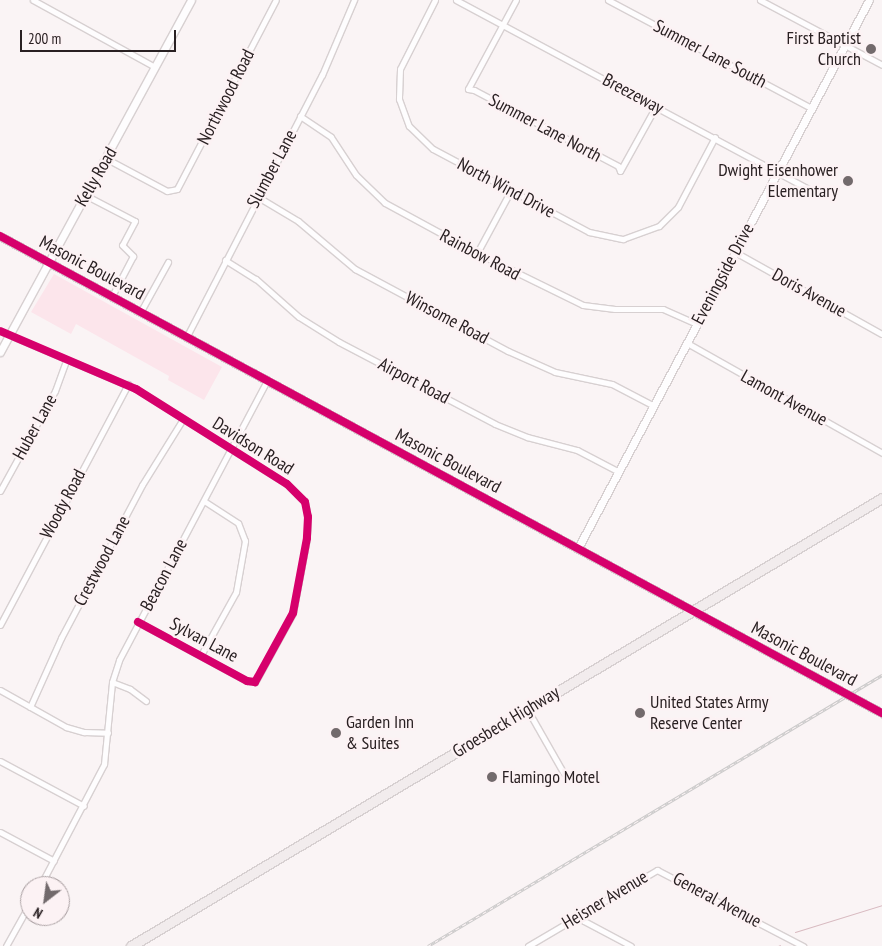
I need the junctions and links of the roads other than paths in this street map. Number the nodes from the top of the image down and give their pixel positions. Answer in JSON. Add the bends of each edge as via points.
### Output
{"nodes":[{"id":1,"x":33,"y":0,"type":"edge"},
{"id":2,"x":190,"y":0,"type":"edge"},
{"id":3,"x":276,"y":0,"type":"edge"},
{"id":4,"x":354,"y":0,"type":"edge"},
{"id":5,"x":435,"y":0,"type":"edge"},
{"id":6,"x":456,"y":0,"type":"edge"},
{"id":7,"x":516,"y":0,"type":"edge"},
{"id":8,"x":608,"y":0,"type":"edge"},
{"id":9,"x":760,"y":0,"type":"edge"},
{"id":10,"x":869,"y":0,"type":"edge"},
{"id":11,"x":502,"y":25,"type":"junction"},
{"id":12,"x":845,"y":45,"type":"junction"},
{"id":13,"x":882,"y":65,"type":"edge"},
{"id":14,"x":155,"y":66,"type":"junction"},
{"id":15,"x":656,"y":106,"type":"junction"},
{"id":16,"x":811,"y":108,"type":"junction"},
{"id":17,"x":300,"y":116,"type":"junction"},
{"id":18,"x":715,"y":138,"type":"junction"},
{"id":19,"x":107,"y":159,"type":"junction"},
{"id":20,"x":778,"y":171,"type":"junction"},
{"id":21,"x":809,"y":189,"type":"dead end"},
{"id":22,"x":511,"y":190,"type":"junction"},
{"id":23,"x":85,"y":195,"type":"junction"},
{"id":24,"x":258,"y":197,"type":"junction"},
{"id":25,"x":0,"y":236,"type":"edge"},
{"id":26,"x":735,"y":252,"type":"junction"},
{"id":27,"x":477,"y":253,"type":"junction"},
{"id":28,"x":225,"y":260,"type":"junction"},
{"id":29,"x":49,"y":261,"type":"junction"},
{"id":30,"x":168,"y":262,"type":"dead end"},
{"id":31,"x":112,"y":296,"type":"junction"},
{"id":32,"x":141,"y":311,"type":"junction"},
{"id":33,"x":696,"y":324,"type":"junction"},
{"id":34,"x":0,"y":331,"type":"edge"},
{"id":35,"x":882,"y":334,"type":"edge"},
{"id":36,"x":9,"y":336,"type":"junction"},
{"id":37,"x":187,"y":336,"type":"junction"},
{"id":38,"x":687,"y":343,"type":"junction"},
{"id":39,"x":0,"y":352,"type":"edge"},
{"id":40,"x":66,"y":360,"type":"junction"},
{"id":41,"x":267,"y":380,"type":"junction"},
{"id":42,"x":128,"y":384,"type":"junction"},
{"id":43,"x":654,"y":406,"type":"junction"},
{"id":44,"x":183,"y":419,"type":"junction"},
{"id":45,"x":230,"y":450,"type":"junction"},
{"id":46,"x":882,"y":453,"type":"edge"},
{"id":47,"x":619,"y":472,"type":"junction"},
{"id":48,"x":0,"y":491,"type":"edge"},
{"id":49,"x":882,"y":498,"type":"edge"},
{"id":50,"x":204,"y":501,"type":"junction"},
{"id":51,"x":578,"y":548,"type":"junction"},
{"id":52,"x":693,"y":611,"type":"junction"},
{"id":53,"x":138,"y":622,"type":"junction"},
{"id":54,"x":0,"y":625,"type":"edge"},
{"id":55,"x":201,"y":655,"type":"junction"},
{"id":56,"x":112,"y":682,"type":"junction"},
{"id":57,"x":255,"y":682,"type":"joint"},
{"id":58,"x":0,"y":690,"type":"edge"},
{"id":59,"x":146,"y":701,"type":"dead end"},
{"id":60,"x":30,"y":707,"type":"junction"},
{"id":61,"x":527,"y":709,"type":"junction"},
{"id":62,"x":882,"y":712,"type":"edge"},
{"id":63,"x":108,"y":733,"type":"junction"},
{"id":64,"x":0,"y":761,"type":"edge"},
{"id":65,"x":563,"y":772,"type":"dead end"},
{"id":66,"x":84,"y":806,"type":"junction"},
{"id":67,"x":0,"y":832,"type":"edge"},
{"id":68,"x":54,"y":861,"type":"junction"},
{"id":69,"x":657,"y":870,"type":"joint"},
{"id":70,"x":46,"y":876,"type":"edge"},
{"id":71,"x":579,"y":916,"type":"junction"},
{"id":72,"x":20,"y":921,"type":"edge"},
{"id":73,"x":6,"y":946,"type":"edge"},
{"id":74,"x":131,"y":946,"type":"edge"},
{"id":75,"x":528,"y":946,"type":"edge"},
{"id":76,"x":631,"y":946,"type":"edge"},
{"id":77,"x":803,"y":946,"type":"edge"}],
"edges":[{"from":1,"to":14,"type":"street"},
{"from":2,"to":14,"type":"street","name":"Kelly Road"},
{"from":3,"to":19,"type":"street","name":"Northwood Road","via":[[179,187],[173,192]]},
{"from":4,"to":17,"type":"street","name":"Slumber Lane"},
{"from":5,"to":22,"type":"street","name":"North Wind Drive","via":[[404,60],[398,88],[404,117],[421,140]]},
{"from":6,"to":11,"type":"street","name":"Breezeway"},
{"from":7,"to":11,"type":"street"},
{"from":8,"to":16,"type":"street","name":"Summer Lane South"},
{"from":9,"to":12,"type":"street"},
{"from":10,"to":12,"type":"street","name":"Eveningside Drive"},
{"from":11,"to":15,"type":"street","name":"Breezeway"},
{"from":11,"to":15,"type":"street","name":"Summer Lane North","via":[[468,89],[618,166],[620,170]]},
{"from":12,"to":13,"type":"street"},
{"from":12,"to":16,"type":"street","name":"Eveningside Drive"},
{"from":14,"to":19,"type":"street","name":"Kelly Road"},
{"from":15,"to":18,"type":"street","name":"Breezeway"},
{"from":16,"to":20,"type":"street","name":"Eveningside Drive"},
{"from":17,"to":24,"type":"street","name":"Slumber Lane"},
{"from":17,"to":27,"type":"street","name":"Rainbow Road","via":[[331,137],[356,174],[385,203]]},
{"from":18,"to":20,"type":"street","name":"Breezeway"},
{"from":18,"to":22,"type":"street","name":"North Wind Drive","via":[[678,207],[649,232],[624,238],[599,236]]},
{"from":19,"to":23,"type":"street","name":"Kelly Road"},
{"from":20,"to":21,"type":"street","name":"Breezeway"},
{"from":20,"to":26,"type":"street","name":"Eveningside Drive"},
{"from":22,"to":27,"type":"street"},
{"from":23,"to":29,"type":"street","name":"Kelly Road"},
{"from":23,"to":31,"type":"street","via":[[135,222],[122,245],[133,256]]},
{"from":24,"to":28,"type":"street","name":"Slumber Lane"},
{"from":24,"to":43,"type":"street","name":"Winsome Road","via":[[298,221],[355,269],[500,347],[555,372],[612,384]]},
{"from":25,"to":29,"type":"street","name":"Masonic Boulevard"},
{"from":26,"to":33,"type":"street","name":"Eveningside Drive"},
{"from":26,"to":35,"type":"street","name":"Doris Avenue"},
{"from":27,"to":33,"type":"street","name":"Rainbow Road","via":[[584,305],[615,309],[664,308]]},
{"from":28,"to":37,"type":"street","name":"Slumber Lane"},
{"from":28,"to":47,"type":"street","name":"Airport Road","via":[[256,279],[308,323],[348,346],[495,424],[527,437],[577,450]]},
{"from":29,"to":31,"type":"street","name":"Masonic Boulevard"},
{"from":29,"to":36,"type":"street","name":"Kelly Road"},
{"from":30,"to":32,"type":"street"},
{"from":31,"to":32,"type":"street","name":"Masonic Boulevard"},
{"from":32,"to":37,"type":"street","name":"Masonic Boulevard"},
{"from":33,"to":38,"type":"street","name":"Eveningside Drive"},
{"from":34,"to":36,"type":"street","name":"Davidson Road"},
{"from":36,"to":39,"type":"street","name":"Kelly Road"},
{"from":36,"to":40,"type":"street","name":"Davidson Road"},
{"from":37,"to":41,"type":"street","name":"Masonic Boulevard"},
{"from":38,"to":43,"type":"street","name":"Eveningside Drive"},
{"from":38,"to":46,"type":"street","name":"Lamont Avenue"},
{"from":40,"to":42,"type":"street","name":"Davidson Road"},
{"from":40,"to":48,"type":"street","name":"Huber Lane","via":[[55,391]]},
{"from":41,"to":45,"type":"street","name":"Beacon Lane"},
{"from":41,"to":51,"type":"street","name":"Masonic Boulevard"},
{"from":42,"to":44,"type":"street","name":"Davidson Road"},
{"from":42,"to":54,"type":"street","name":"Woody Road"},
{"from":43,"to":47,"type":"street","name":"Eveningside Drive"},
{"from":44,"to":45,"type":"street","name":"Davidson Road"},
{"from":44,"to":60,"type":"street","name":"Crestwood Lane","via":[[142,485],[61,638]]},
{"from":45,"to":50,"type":"street","name":"Beacon Lane"},
{"from":45,"to":57,"type":"street","name":"Davidson Road","via":[[295,490],[305,502],[308,517],[293,613]]},
{"from":47,"to":51,"type":"street","name":"Eveningside Drive"},
{"from":49,"to":52,"type":"main road","name":"Groesbeck Highway"},
{"from":50,"to":53,"type":"street","name":"Beacon Lane"},
{"from":50,"to":55,"type":"street","via":[[232,517],[242,530],[245,541],[236,592]]},
{"from":51,"to":52,"type":"street","name":"Masonic Boulevard"},
{"from":52,"to":61,"type":"main road","name":"Groesbeck Highway"},
{"from":52,"to":62,"type":"street","name":"Masonic Boulevard"},
{"from":53,"to":55,"type":"street","name":"Sylvan Lane"},
{"from":53,"to":56,"type":"street","name":"Beacon Lane","via":[[118,660]]},
{"from":55,"to":57,"type":"street","name":"Sylvan Lane","via":[[247,681]]},
{"from":56,"to":59,"type":"street","via":[[130,689]]},
{"from":56,"to":63,"type":"street","name":"Beacon Lane"},
{"from":58,"to":60,"type":"street"},
{"from":60,"to":63,"type":"street","via":[[75,730]]},
{"from":61,"to":65,"type":"street"},
{"from":61,"to":74,"type":"main road","name":"Groesbeck Highway"},
{"from":63,"to":66,"type":"street","name":"Beacon Lane","via":[[104,764]]},
{"from":64,"to":66,"type":"street"},
{"from":66,"to":68,"type":"street","name":"Beacon Lane"},
{"from":67,"to":68,"type":"street"},
{"from":68,"to":70,"type":"street","name":"Beacon Lane"},
{"from":69,"to":71,"type":"street","name":"Heisner Avenue"},
{"from":69,"to":77,"type":"street","name":"General Avenue"},
{"from":71,"to":75,"type":"street","name":"Heisner Avenue"},
{"from":71,"to":76,"type":"street"},
{"from":72,"to":73,"type":"street"}]}
